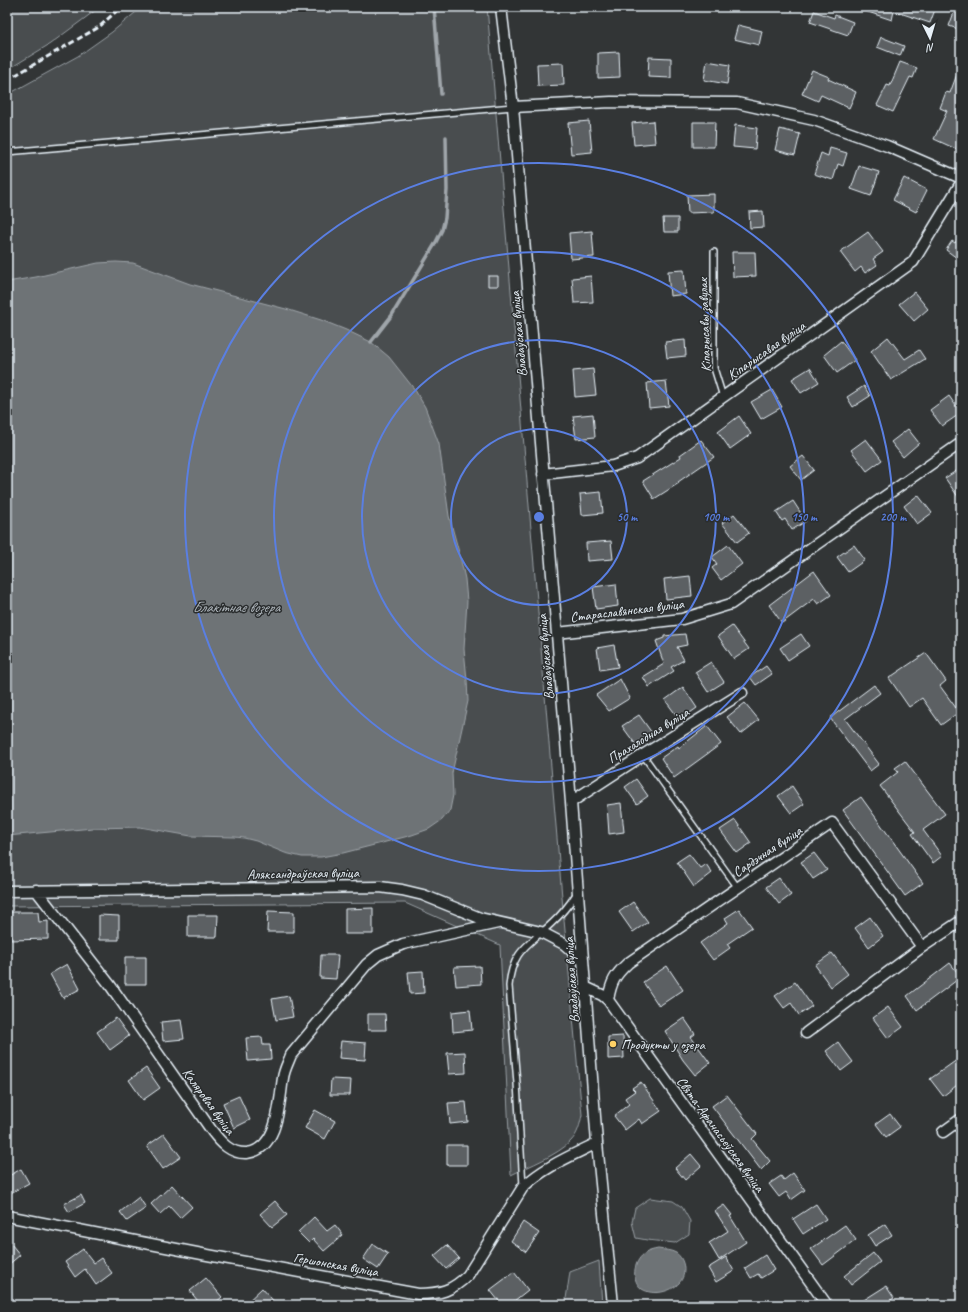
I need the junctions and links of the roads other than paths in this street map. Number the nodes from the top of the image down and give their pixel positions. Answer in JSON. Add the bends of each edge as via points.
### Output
{"nodes":[{"id":1,"x":501,"y":7,"type":"edge"},
{"id":2,"x":513,"y":107,"type":"junction"},
{"id":3,"x":7,"y":152,"type":"edge"},
{"id":4,"x":961,"y":178,"type":"edge"},
{"id":5,"x":961,"y":183,"type":"edge"},
{"id":6,"x":714,"y":252,"type":"dead end"},
{"id":7,"x":723,"y":397,"type":"junction"},
{"id":8,"x":961,"y":443,"type":"edge"},
{"id":9,"x":543,"y":474,"type":"junction"},
{"id":10,"x":557,"y":633,"type":"junction"},
{"id":11,"x":742,"y":693,"type":"dead end"},
{"id":12,"x":643,"y":755,"type":"junction"},
{"id":13,"x":571,"y":802,"type":"junction"},
{"id":14,"x":738,"y":888,"type":"junction"},
{"id":15,"x":36,"y":890,"type":"junction"},
{"id":16,"x":7,"y":891,"type":"edge"},
{"id":17,"x":578,"y":892,"type":"junction"},
{"id":18,"x":961,"y":921,"type":"edge"},
{"id":19,"x":498,"y":923,"type":"junction"},
{"id":20,"x":541,"y":932,"type":"junction"},
{"id":21,"x":922,"y":947,"type":"junction"},
{"id":22,"x":583,"y":961,"type":"junction"},
{"id":23,"x":585,"y":987,"type":"junction"},
{"id":24,"x":608,"y":1000,"type":"junction"},
{"id":25,"x":806,"y":1033,"type":"dead end"},
{"id":26,"x":961,"y":1119,"type":"edge"},
{"id":27,"x":943,"y":1132,"type":"dead end"},
{"id":28,"x":597,"y":1143,"type":"junction"},
{"id":29,"x":523,"y":1187,"type":"junction"},
{"id":30,"x":7,"y":1216,"type":"edge"},
{"id":31,"x":613,"y":1305,"type":"edge"},
{"id":32,"x":827,"y":1305,"type":"edge"}],
"edges":[{"from":1,"to":2,"type":"street","name":"Владаўская вуліца"},
{"from":2,"to":3,"type":"lane"},
{"from":2,"to":4,"type":"street","via":[[611,102],[737,103],[814,120],[887,146]]},
{"from":2,"to":9,"type":"street","name":"Владаўская вуліца"},
{"from":5,"to":7,"type":"street","name":"Кіпарысавая вуліца","via":[[913,262]]},
{"from":6,"to":7,"type":"lane","name":"Кіпарысавы завулак","via":[[714,368]]},
{"from":7,"to":9,"type":"street","name":"Кіпарысавая вуліца","via":[[637,458],[613,466]]},
{"from":8,"to":10,"type":"street","name":"Стараславянская вуліца","via":[[731,604],[682,619]]},
{"from":9,"to":10,"type":"street","name":"Владаўская вуліца"},
{"from":10,"to":13,"type":"street","name":"Владаўская вуліца"},
{"from":11,"to":12,"type":"street","name":"Прахалодная вуліца"},
{"from":12,"to":13,"type":"street","name":"Прахалодная вуліца"},
{"from":12,"to":14,"type":"lane"},
{"from":13,"to":17,"type":"street","name":"Владаўская вуліца"},
{"from":14,"to":21,"type":"street","name":"Сардэчная вуліца","via":[[832,823]]},
{"from":14,"to":24,"type":"street","name":"Сардэчная вуліца","via":[[628,963],[613,980]]},
{"from":15,"to":16,"type":"street","name":"Аляксандраўская вуліца"},
{"from":15,"to":19,"type":"street","name":"Аляксандраўская вуліца","via":[[380,887],[423,895]]},
{"from":15,"to":19,"type":"street","name":"Каляровая вуліца","via":[[110,985],[212,1131],[225,1146],[242,1153],[263,1145],[269,1137],[277,1117],[283,1078],[291,1055],[367,964],[378,955],[403,944]]},
{"from":17,"to":20,"type":"lane","via":[[561,914]]},
{"from":17,"to":22,"type":"street","name":"Владаўская вуліца"},
{"from":18,"to":21,"type":"street"},
{"from":19,"to":20,"type":"street","name":"Аляксандраўская вуліца"},
{"from":20,"to":22,"type":"street","name":"Аляксандраўская вуліца","via":[[564,944]]},
{"from":20,"to":29,"type":"lane","via":[[517,956],[509,986]]},
{"from":21,"to":25,"type":"street"},
{"from":22,"to":23,"type":"street","name":"Владаўская вуліца"},
{"from":23,"to":24,"type":"street","name":"Свята-Афанасьеўская вуліца"},
{"from":23,"to":28,"type":"street","name":"Владаўская вуліца"},
{"from":24,"to":32,"type":"street","name":"Свята-Афанасьеўская вуліца"},
{"from":26,"to":27,"type":"street"},
{"from":28,"to":29,"type":"street","name":"Гершонская вуліца","via":[[548,1168]]},
{"from":28,"to":31,"type":"street","name":"Владаўская вуліца"},
{"from":29,"to":30,"type":"street","name":"Гершонская вуліца","via":[[468,1275],[451,1288],[441,1293],[430,1294],[418,1294]]}]}
